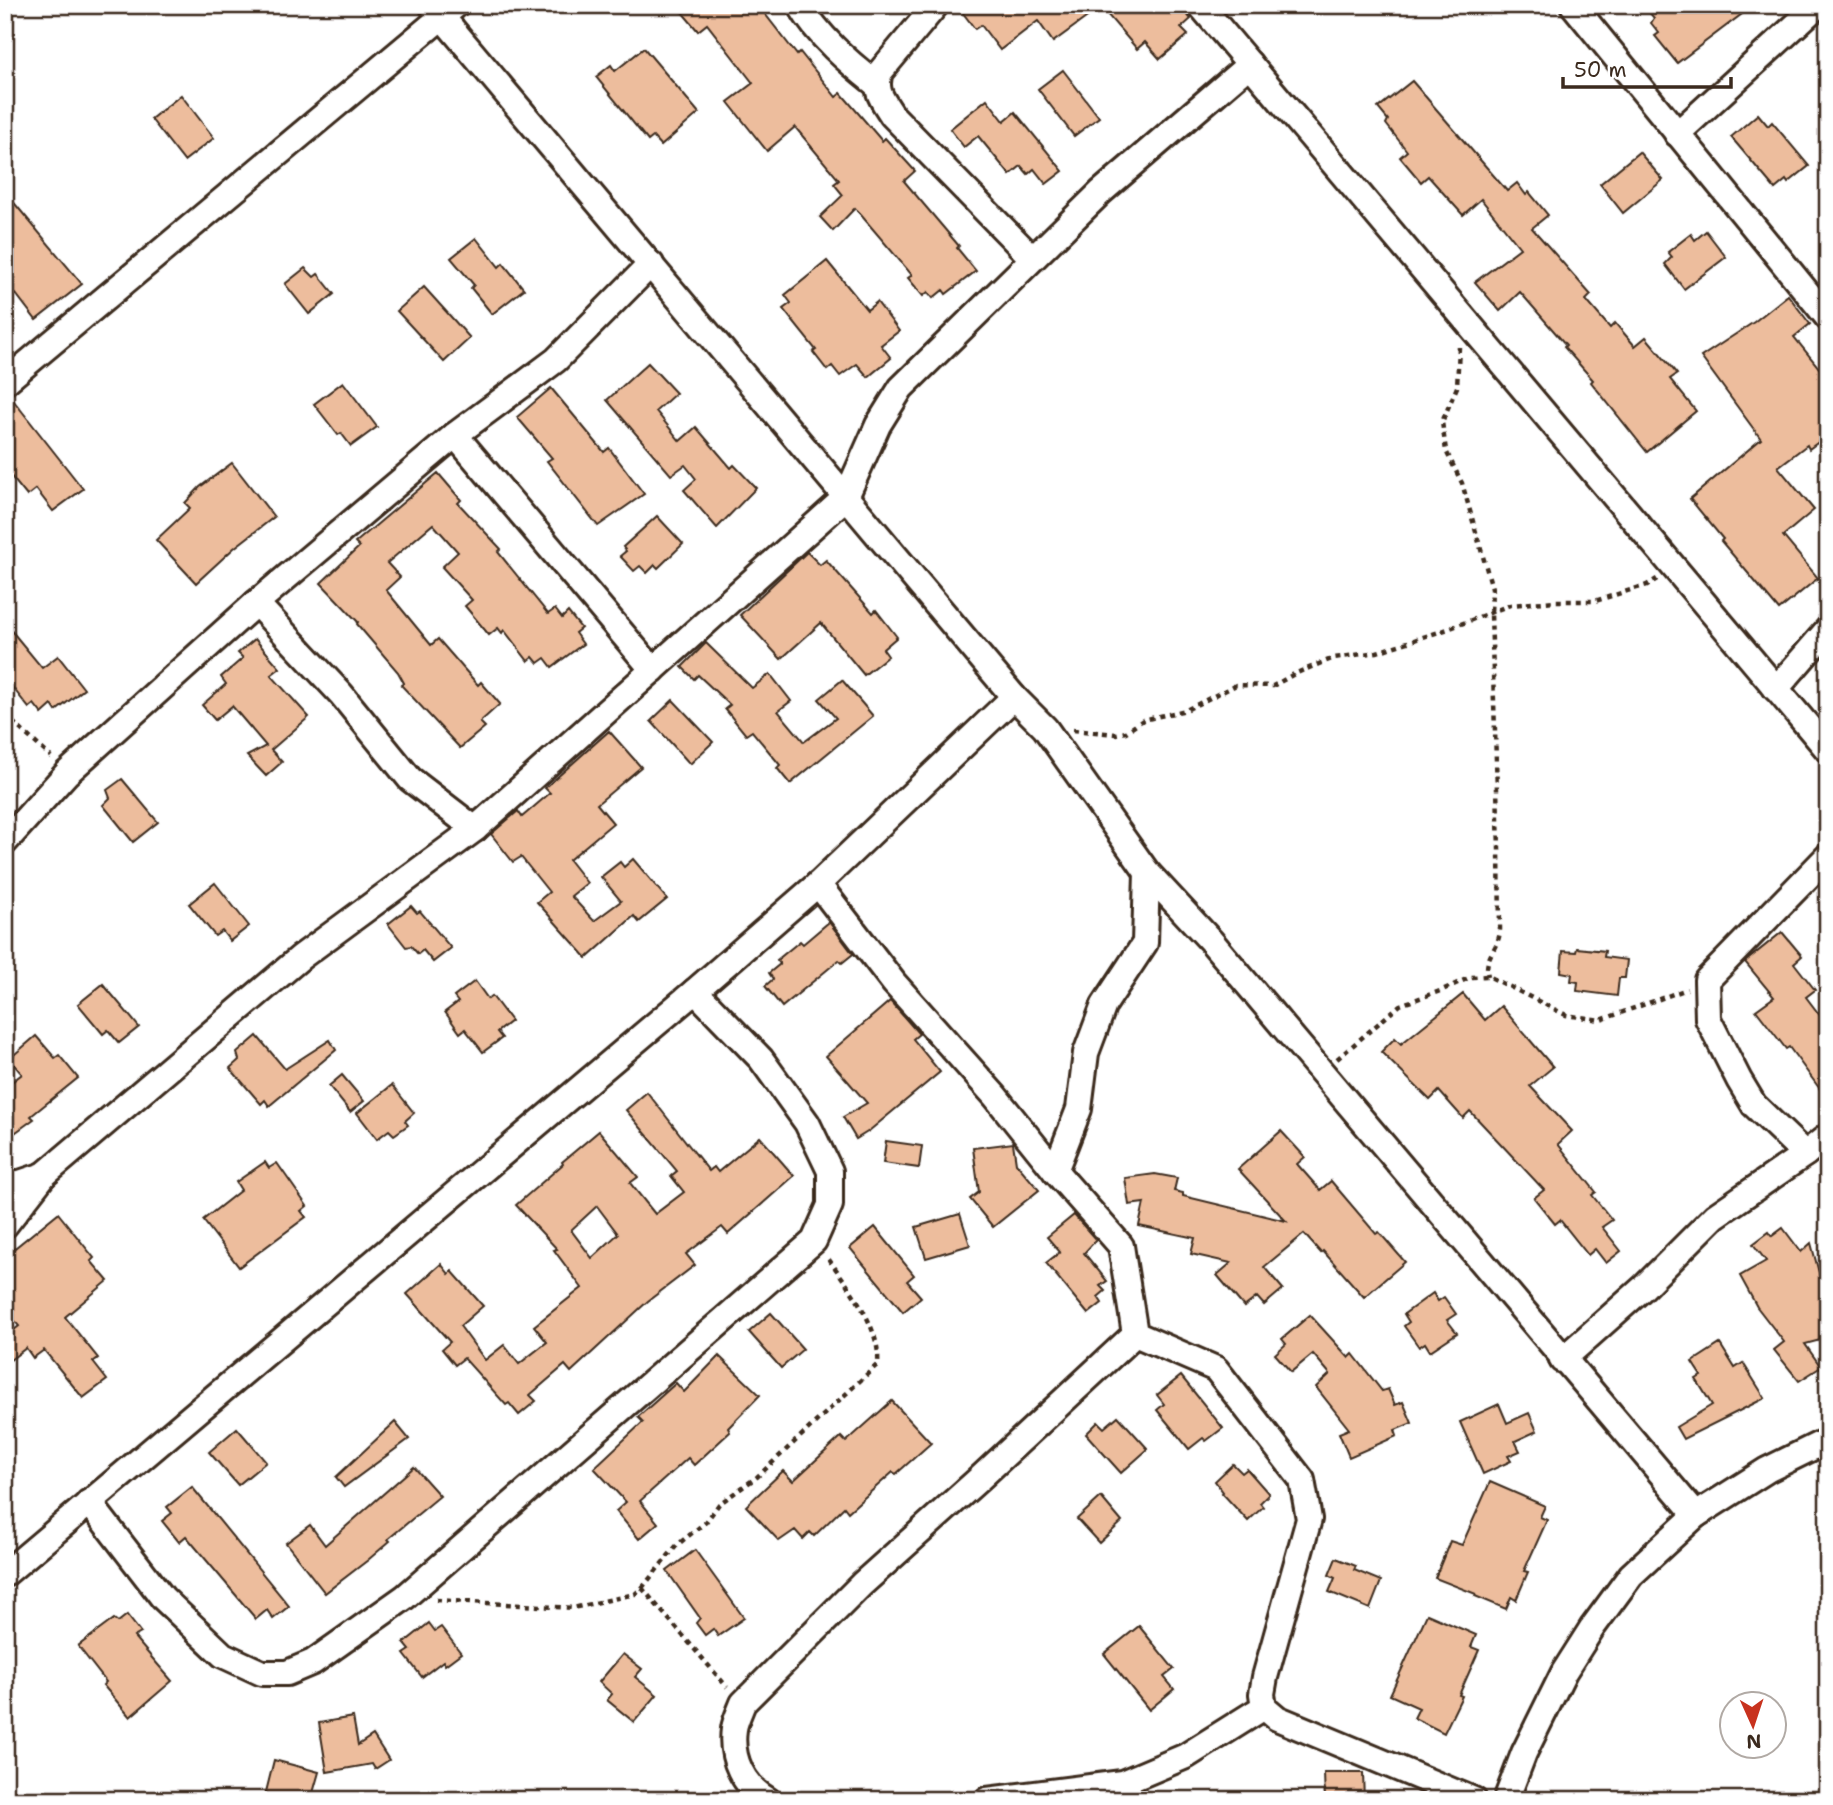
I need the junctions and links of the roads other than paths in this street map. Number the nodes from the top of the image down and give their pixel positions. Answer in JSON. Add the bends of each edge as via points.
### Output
{"nodes":[{"id":1,"x":800,"y":5,"type":"edge"},
{"id":2,"x":936,"y":5,"type":"edge"},
{"id":3,"x":1200,"y":5,"type":"edge"},
{"id":4,"x":1573,"y":5,"type":"edge"},
{"id":5,"x":1818,"y":5,"type":"edge"},
{"id":6,"x":443,"y":9,"type":"edge"},
{"id":7,"x":1250,"y":64,"type":"junction"},
{"id":8,"x":876,"y":84,"type":"junction"},
{"id":9,"x":1678,"y":134,"type":"junction"},
{"id":10,"x":1032,"y":258,"type":"junction"},
{"id":11,"x":651,"y":264,"type":"junction"},
{"id":12,"x":1828,"y":318,"type":"edge"},
{"id":13,"x":5,"y":382,"type":"edge"},
{"id":14,"x":455,"y":435,"type":"junction"},
{"id":15,"x":846,"y":497,"type":"junction"},
{"id":16,"x":256,"y":603,"type":"junction"},
{"id":17,"x":1828,"y":629,"type":"edge"},
{"id":18,"x":653,"y":670,"type":"junction"},
{"id":19,"x":1776,"y":689,"type":"junction"},
{"id":20,"x":1014,"y":697,"type":"junction"},
{"id":21,"x":1828,"y":750,"type":"edge"},
{"id":22,"x":475,"y":830,"type":"junction"},
{"id":23,"x":5,"y":842,"type":"edge"},
{"id":24,"x":1828,"y":856,"type":"edge"},
{"id":25,"x":1147,"y":872,"type":"junction"},
{"id":26,"x":818,"y":884,"type":"junction"},
{"id":27,"x":695,"y":991,"type":"junction"},
{"id":28,"x":1828,"y":1136,"type":"edge"},
{"id":29,"x":1805,"y":1154,"type":"junction"},
{"id":30,"x":1055,"y":1171,"type":"junction"},
{"id":31,"x":44,"y":1175,"type":"junction"},
{"id":32,"x":5,"y":1188,"type":"edge"},
{"id":33,"x":5,"y":1225,"type":"edge"},
{"id":34,"x":1135,"y":1334,"type":"junction"},
{"id":35,"x":1562,"y":1360,"type":"junction"},
{"id":36,"x":1828,"y":1440,"type":"edge"},
{"id":37,"x":89,"y":1502,"type":"junction"},
{"id":38,"x":1696,"y":1516,"type":"junction"},
{"id":39,"x":6,"y":1572,"type":"edge"},
{"id":40,"x":1264,"y":1707,"type":"junction"},
{"id":41,"x":768,"y":1800,"type":"edge"},
{"id":42,"x":987,"y":1800,"type":"edge"},
{"id":43,"x":1474,"y":1800,"type":"edge"},
{"id":44,"x":1506,"y":1800,"type":"edge"}],
"edges":[{"from":1,"to":8,"type":"street","via":[[821,35]]},
{"from":2,"to":8,"type":"street","via":[[880,72]]},
{"from":3,"to":7,"type":"street"},
{"from":4,"to":9,"type":"street"},
{"from":5,"to":9,"type":"street"},
{"from":6,"to":11,"type":"street"},
{"from":6,"to":13,"type":"street"},
{"from":7,"to":10,"type":"street"},
{"from":7,"to":19,"type":"street"},
{"from":8,"to":10,"type":"street","via":[[892,115]]},
{"from":9,"to":12,"type":"street"},
{"from":10,"to":15,"type":"street","via":[[901,388],[877,425]]},
{"from":11,"to":14,"type":"street","via":[[556,360]]},
{"from":11,"to":15,"type":"street"},
{"from":14,"to":16,"type":"street"},
{"from":14,"to":18,"type":"street"},
{"from":15,"to":18,"type":"street"},
{"from":15,"to":20,"type":"street"},
{"from":16,"to":22,"type":"street","via":[[341,694],[411,779]]},
{"from":16,"to":23,"type":"street","via":[[67,773]]},
{"from":17,"to":19,"type":"street"},
{"from":18,"to":22,"type":"street"},
{"from":19,"to":21,"type":"street"},
{"from":20,"to":25,"type":"street","via":[[1045,728]]},
{"from":20,"to":26,"type":"street"},
{"from":22,"to":31,"type":"street","via":[[301,957]]},
{"from":24,"to":29,"type":"street","via":[[1707,980],[1707,1018],[1739,1080],[1754,1105]]},
{"from":25,"to":30,"type":"street","via":[[1145,943],[1104,1005],[1086,1053],[1079,1109]]},
{"from":25,"to":35,"type":"street","via":[[1445,1215]]},
{"from":26,"to":27,"type":"street"},
{"from":26,"to":30,"type":"street","via":[[894,983]]},
{"from":27,"to":37,"type":"street"},
{"from":27,"to":37,"type":"street","via":[[761,1059],[807,1123],[830,1171],[830,1205],[814,1241],[405,1597],[313,1662],[287,1673],[262,1673],[222,1655],[163,1598]]},
{"from":28,"to":29,"type":"street"},
{"from":29,"to":35,"type":"street","via":[[1715,1216]]},
{"from":30,"to":34,"type":"street","via":[[1121,1246]]},
{"from":31,"to":32,"type":"street"},
{"from":31,"to":33,"type":"street"},
{"from":34,"to":40,"type":"street","via":[[1216,1369],[1302,1480],[1309,1519],[1265,1677]]},
{"from":34,"to":41,"type":"street","via":[[862,1584],[743,1703],[734,1729],[735,1760],[754,1792]]},
{"from":35,"to":38,"type":"street"},
{"from":36,"to":38,"type":"street","via":[[1767,1470]]},
{"from":37,"to":39,"type":"street"},
{"from":38,"to":44,"type":"street","via":[[1631,1575],[1592,1628],[1564,1672]]},
{"from":40,"to":42,"type":"street","via":[[1186,1756],[1122,1783]]},
{"from":40,"to":43,"type":"street","via":[[1277,1718]]}]}
